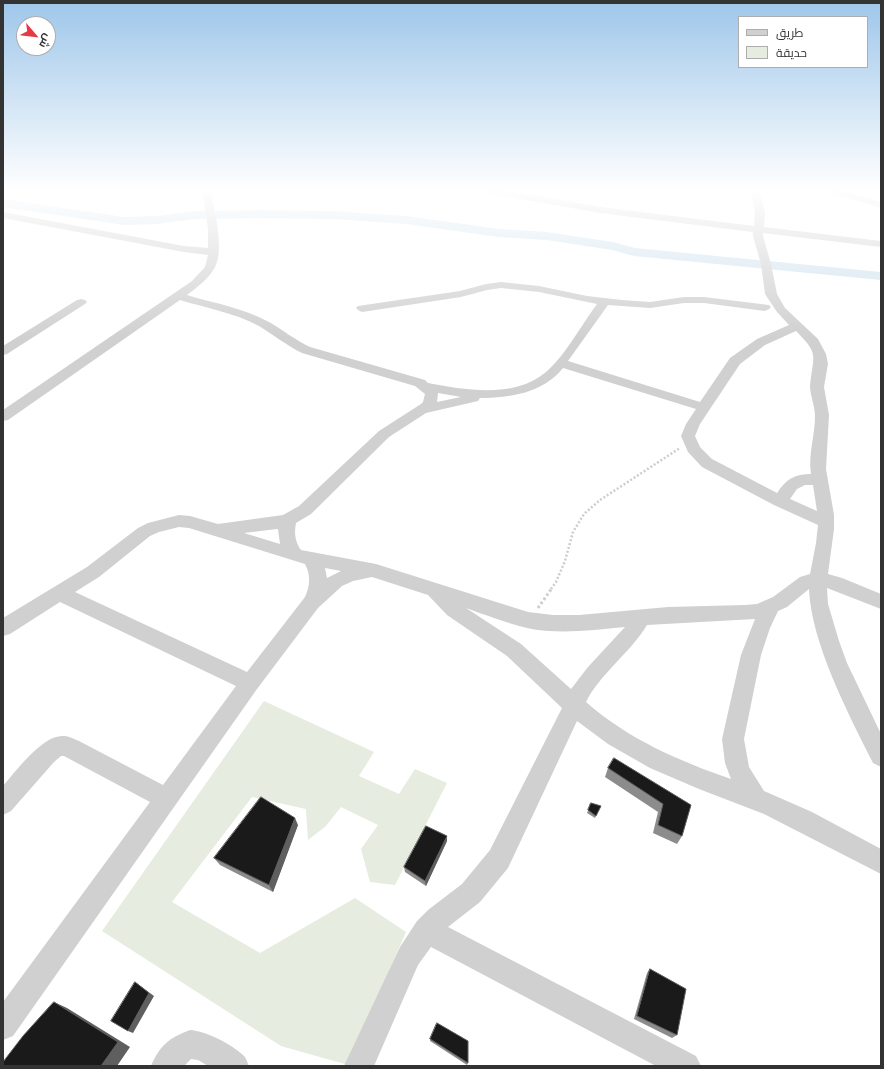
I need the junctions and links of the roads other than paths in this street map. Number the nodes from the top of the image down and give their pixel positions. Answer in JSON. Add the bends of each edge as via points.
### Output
{"nodes":[{"id":1,"x":125,"y":238,"type":"edge"},
{"id":2,"x":212,"y":238,"type":"edge"},
{"id":3,"x":759,"y":238,"type":"edge"},
{"id":4,"x":831,"y":238,"type":"edge"},
{"id":5,"x":881,"y":244,"type":"edge"},
{"id":6,"x":214,"y":252,"type":"junction"},
{"id":7,"x":567,"y":295,"type":"junction"},
{"id":8,"x":178,"y":296,"type":"junction"},
{"id":9,"x":81,"y":302,"type":"dead end"},
{"id":10,"x":604,"y":302,"type":"junction"},
{"id":11,"x":765,"y":307,"type":"dead end"},
{"id":12,"x":362,"y":308,"type":"dead end"},
{"id":13,"x":590,"y":322,"type":"junction"},
{"id":14,"x":798,"y":326,"type":"junction"},
{"id":15,"x":3,"y":351,"type":"edge"},
{"id":16,"x":560,"y":363,"type":"junction"},
{"id":17,"x":425,"y":386,"type":"junction"},
{"id":18,"x":482,"y":395,"type":"junction"},
{"id":19,"x":703,"y":407,"type":"junction"},
{"id":20,"x":422,"y":410,"type":"junction"},
{"id":21,"x":3,"y":417,"type":"edge"},
{"id":22,"x":820,"y":480,"type":"junction"},
{"id":23,"x":780,"y":501,"type":"junction"},
{"id":24,"x":288,"y":520,"type":"junction"},
{"id":25,"x":826,"y":522,"type":"junction"},
{"id":26,"x":214,"y":530,"type":"junction"},
{"id":27,"x":302,"y":556,"type":"junction"},
{"id":28,"x":376,"y":571,"type":"junction"},
{"id":29,"x":818,"y":579,"type":"junction"},
{"id":30,"x":433,"y":590,"type":"junction"},
{"id":31,"x":60,"y":593,"type":"junction"},
{"id":32,"x":881,"y":602,"type":"edge"},
{"id":33,"x":311,"y":603,"type":"junction"},
{"id":34,"x":771,"y":606,"type":"junction"},
{"id":35,"x":642,"y":617,"type":"junction"},
{"id":36,"x":3,"y":628,"type":"edge"},
{"id":37,"x":250,"y":683,"type":"junction"},
{"id":38,"x":574,"y":706,"type":"junction"},
{"id":39,"x":881,"y":756,"type":"edge"},
{"id":40,"x":166,"y":799,"type":"junction"},
{"id":41,"x":756,"y":799,"type":"junction"},
{"id":42,"x":3,"y":803,"type":"edge"},
{"id":43,"x":881,"y":862,"type":"edge"},
{"id":44,"x":426,"y":930,"type":"junction"},
{"id":45,"x":3,"y":1026,"type":"edge"},
{"id":46,"x":166,"y":1066,"type":"edge"},
{"id":47,"x":234,"y":1066,"type":"edge"},
{"id":48,"x":359,"y":1066,"type":"edge"},
{"id":49,"x":686,"y":1066,"type":"edge"}],
"edges":[{"from":1,"to":6,"type":"street"},
{"from":2,"to":6,"type":"street"},
{"from":3,"to":14,"type":"street","via":[[771,294],[778,306]]},
{"from":4,"to":5,"type":"street"},
{"from":6,"to":8,"type":"street","via":[[205,274]]},
{"from":7,"to":10,"type":"street"},
{"from":7,"to":12,"type":"street","via":[[529,287],[493,286],[461,294]]},
{"from":7,"to":13,"type":"street"},
{"from":8,"to":17,"type":"street","via":[[246,316],[306,350]]},
{"from":8,"to":21,"type":"street"},
{"from":9,"to":15,"type":"street"},
{"from":10,"to":11,"type":"street","via":[[650,305],[704,300]]},
{"from":10,"to":13,"type":"street"},
{"from":13,"to":16,"type":"street"},
{"from":14,"to":19,"type":"street","via":[[761,342],[735,361]]},
{"from":14,"to":22,"type":"street","via":[[814,342],[820,354],[817,387],[822,415],[818,462]]},
{"from":16,"to":18,"type":"street","via":[[550,375],[536,384],[510,392]]},
{"from":16,"to":19,"type":"street"},
{"from":17,"to":18,"type":"street"},
{"from":17,"to":20,"type":"street","via":[[432,394],[432,398]]},
{"from":18,"to":20,"type":"street"},
{"from":19,"to":23,"type":"street","via":[[689,429],[689,442],[693,450],[707,463]]},
{"from":20,"to":24,"type":"street","via":[[384,434],[309,507]]},
{"from":22,"to":23,"type":"street","via":[[806,478],[793,482]]},
{"from":22,"to":25,"type":"street"},
{"from":23,"to":25,"type":"street"},
{"from":24,"to":26,"type":"street","via":[[267,525]]},
{"from":24,"to":27,"type":"street","via":[[288,543]]},
{"from":25,"to":29,"type":"street"},
{"from":26,"to":27,"type":"street"},
{"from":26,"to":31,"type":"street","via":[[179,521],[154,527]]},
{"from":27,"to":28,"type":"street"},
{"from":27,"to":33,"type":"street","via":[[317,570],[319,584]]},
{"from":28,"to":30,"type":"street"},
{"from":28,"to":33,"type":"street","via":[[343,577],[328,586]]},
{"from":29,"to":32,"type":"street"},
{"from":29,"to":34,"type":"street","via":[[806,582],[788,597]]},
{"from":29,"to":39,"type":"street","via":[[819,604],[829,641]]},
{"from":30,"to":35,"type":"street","via":[[528,620],[579,623]]},
{"from":30,"to":38,"type":"street","via":[[455,612],[533,665]]},
{"from":31,"to":36,"type":"street"},
{"from":31,"to":37,"type":"street"},
{"from":33,"to":37,"type":"street"},
{"from":34,"to":35,"type":"street","via":[[746,613]]},
{"from":34,"to":41,"type":"street","via":[[751,655],[733,740],[741,775]]},
{"from":35,"to":38,"type":"street","via":[[624,644],[587,682]]},
{"from":37,"to":40,"type":"street"},
{"from":38,"to":41,"type":"street","via":[[606,731],[651,756],[689,775]]},
{"from":38,"to":44,"type":"street","via":[[499,859],[471,893]]},
{"from":40,"to":42,"type":"street","via":[[64,746],[55,748],[46,755]]},
{"from":40,"to":45,"type":"street"},
{"from":41,"to":43,"type":"street"},
{"from":44,"to":48,"type":"street","via":[[409,956]]},
{"from":44,"to":49,"type":"street"},
{"from":46,"to":47,"type":"street","via":[[179,1049],[195,1044]]}]}
